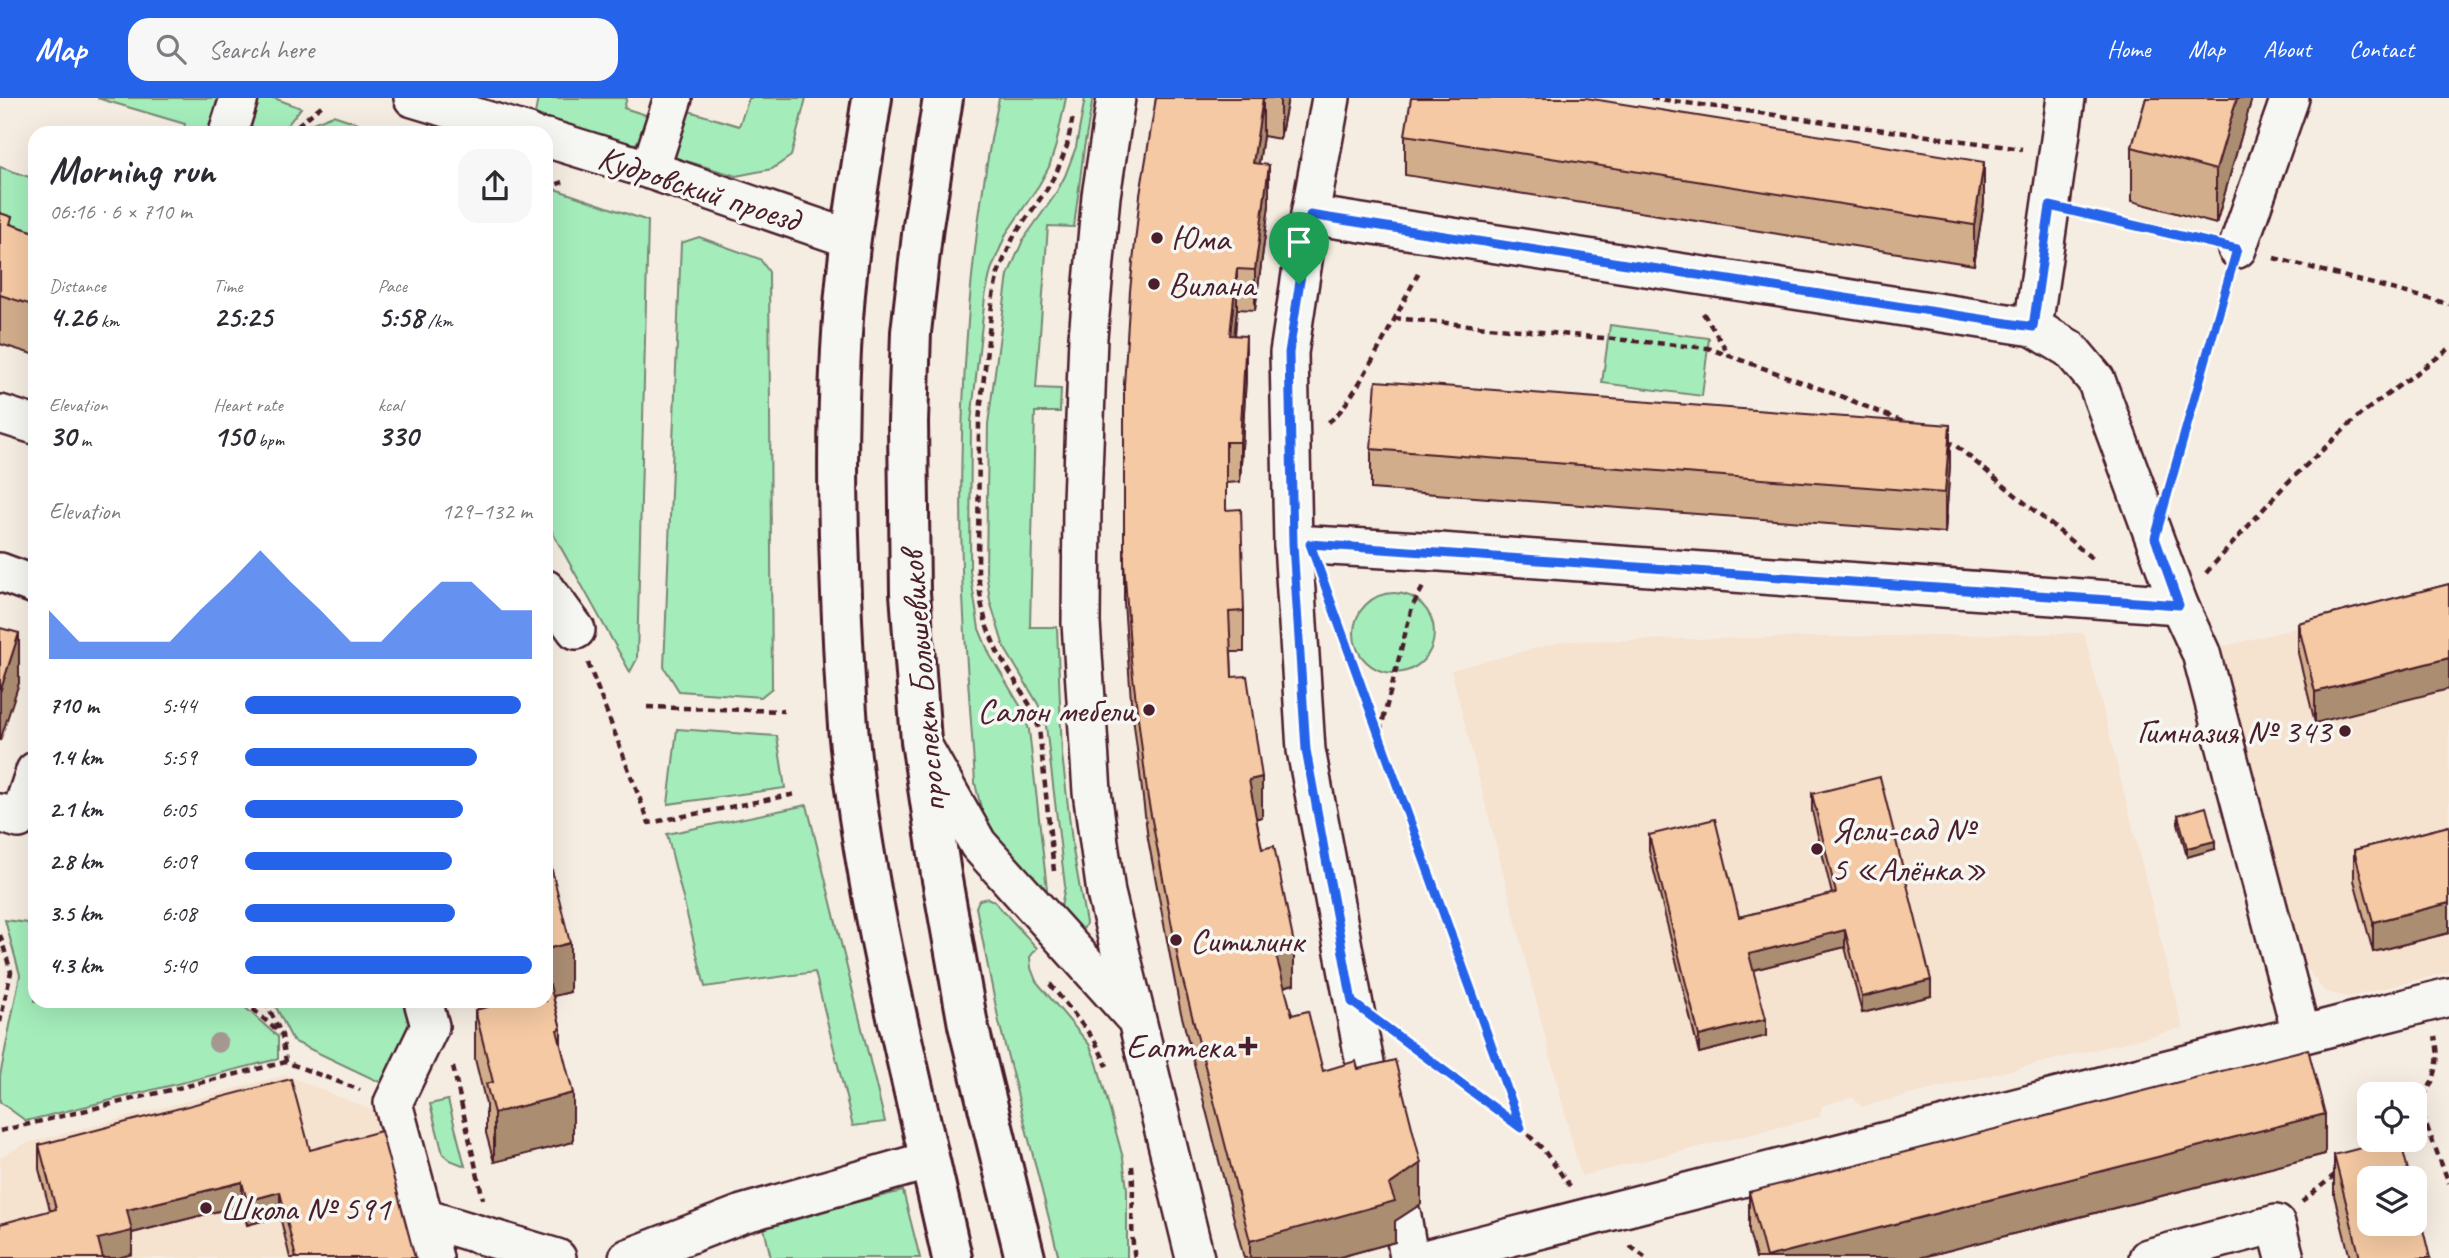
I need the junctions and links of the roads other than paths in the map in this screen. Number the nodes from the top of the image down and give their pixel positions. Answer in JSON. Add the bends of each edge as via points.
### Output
{"nodes":[{"id":1,"x":239,"y":98,"type":"edge"},
{"id":2,"x":413,"y":98,"type":"edge"},
{"id":3,"x":673,"y":98,"type":"edge"},
{"id":4,"x":872,"y":98,"type":"edge"},
{"id":5,"x":1116,"y":98,"type":"edge"},
{"id":6,"x":1331,"y":98,"type":"edge"},
{"id":7,"x":2066,"y":98,"type":"edge"},
{"id":8,"x":2290,"y":98,"type":"edge"},
{"id":9,"x":945,"y":102,"type":"edge"},
{"id":10,"x":230,"y":126,"type":"edge"},
{"id":11,"x":506,"y":126,"type":"edge"},
{"id":12,"x":553,"y":140,"type":"edge"},
{"id":13,"x":650,"y":170,"type":"junction"},
{"id":14,"x":1310,"y":215,"type":"junction"},
{"id":15,"x":851,"y":239,"type":"junction"},
{"id":16,"x":2237,"y":249,"type":"road end"},
{"id":17,"x":2033,"y":327,"type":"junction"},
{"id":18,"x":0,"y":414,"type":"edge"},
{"id":19,"x":28,"y":423,"type":"edge"},
{"id":20,"x":1293,"y":544,"type":"junction"},
{"id":21,"x":0,"y":572,"type":"edge"},
{"id":22,"x":28,"y":582,"type":"edge"},
{"id":23,"x":553,"y":599,"type":"edge"},
{"id":24,"x":2179,"y":605,"type":"junction"},
{"id":25,"x":576,"y":630,"type":"road end"},
{"id":26,"x":921,"y":741,"type":"junction"},
{"id":27,"x":28,"y":792,"type":"edge"},
{"id":28,"x":0,"y":813,"type":"edge"},
{"id":29,"x":2438,"y":1000,"type":"edge"},
{"id":30,"x":426,"y":1014,"type":"edge"},
{"id":31,"x":1135,"y":1019,"type":"junction"},
{"id":32,"x":2301,"y":1033,"type":"junction"},
{"id":33,"x":1373,"y":1106,"type":"edge"},
{"id":34,"x":930,"y":1160,"type":"junction"},
{"id":35,"x":1402,"y":1216,"type":"edge"},
{"id":36,"x":424,"y":1218,"type":"junction"},
{"id":37,"x":2281,"y":1241,"type":"edge"},
{"id":38,"x":683,"y":1248,"type":"edge"},
{"id":39,"x":434,"y":1258,"type":"edge"},
{"id":40,"x":557,"y":1258,"type":"edge"},
{"id":41,"x":628,"y":1258,"type":"edge"},
{"id":42,"x":952,"y":1258,"type":"edge"},
{"id":43,"x":1025,"y":1258,"type":"edge"},
{"id":44,"x":1195,"y":1258,"type":"edge"},
{"id":45,"x":1409,"y":1258,"type":"edge"},
{"id":46,"x":1429,"y":1258,"type":"edge"},
{"id":47,"x":2148,"y":1258,"type":"edge"}],
"edges":[{"from":1,"to":10,"type":"street"},
{"from":2,"to":11,"type":"street"},
{"from":3,"to":13,"type":"street"},
{"from":4,"to":15,"type":"main road","name":"проспект Большевиков"},
{"from":5,"to":31,"type":"street","via":[[1088,337],[1081,623],[1092,792],[1106,893]]},
{"from":6,"to":14,"type":"street"},
{"from":7,"to":17,"type":"street"},
{"from":8,"to":16,"type":"street"},
{"from":9,"to":26,"type":"main road","name":"проспект Большевиков","via":[[922,226],[908,422],[910,593]]},
{"from":12,"to":13,"type":"street","name":"Кудровский проезд"},
{"from":13,"to":15,"type":"street","name":"Кудровский проезд"},
{"from":14,"to":17,"type":"street"},
{"from":14,"to":20,"type":"street","via":[[1289,353]]},
{"from":15,"to":34,"type":"main road","name":"проспект Большевиков","via":[[840,366],[837,490],[849,738],[891,993]]},
{"from":17,"to":24,"type":"street","via":[[2070,349],[2096,380]]},
{"from":18,"to":19,"type":"street"},
{"from":20,"to":24,"type":"street"},
{"from":20,"to":33,"type":"street","via":[[1306,750]]},
{"from":21,"to":22,"type":"street"},
{"from":23,"to":25,"type":"street"},
{"from":24,"to":32,"type":"street","via":[[2201,653]]},
{"from":26,"to":31,"type":"street","via":[[978,844]]},
{"from":26,"to":43,"type":"main road","name":"проспект Большевиков","via":[[968,1025]]},
{"from":27,"to":28,"type":"street","via":[[19,820]]},
{"from":29,"to":32,"type":"street"},
{"from":30,"to":36,"type":"street","via":[[394,1103]]},
{"from":31,"to":44,"type":"street"},
{"from":32,"to":46,"type":"street"},
{"from":34,"to":38,"type":"street","via":[[742,1214]]},
{"from":34,"to":42,"type":"main road","name":"проспект Большевиков"},
{"from":35,"to":45,"type":"street"},
{"from":36,"to":39,"type":"street"},
{"from":36,"to":40,"type":"street"},
{"from":37,"to":47,"type":"street"},
{"from":38,"to":41,"type":"street"}]}
